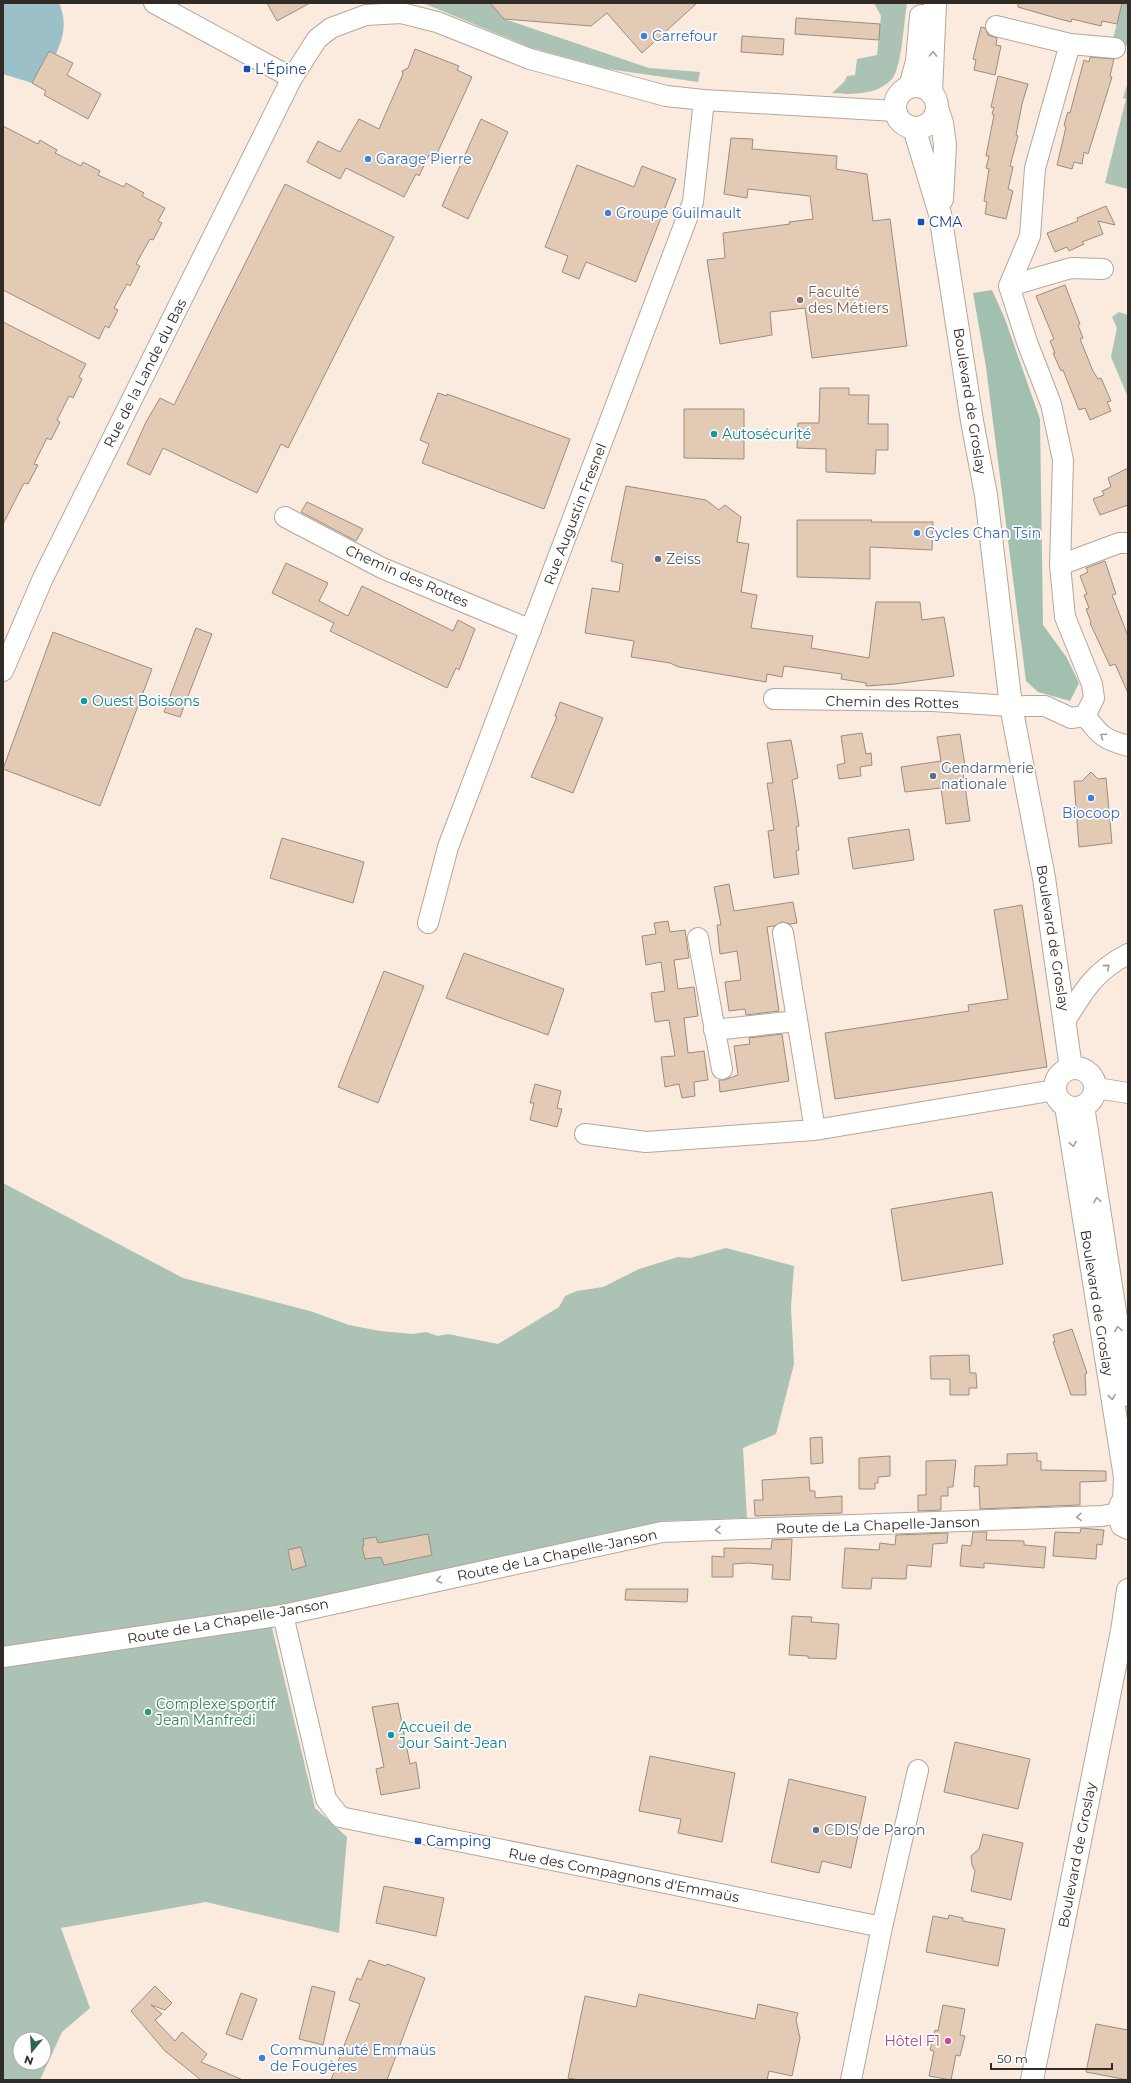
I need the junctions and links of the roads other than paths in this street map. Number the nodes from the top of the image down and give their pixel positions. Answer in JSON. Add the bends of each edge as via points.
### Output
{"nodes":[{"id":1,"x":154,"y":3,"type":"edge"},
{"id":2,"x":922,"y":3,"type":"edge"},
{"id":3,"x":935,"y":3,"type":"edge"},
{"id":4,"x":996,"y":26,"type":"dead end"},
{"id":5,"x":1070,"y":44,"type":"junction"},
{"id":6,"x":1114,"y":48,"type":"dead end"},
{"id":7,"x":292,"y":78,"type":"junction"},
{"id":8,"x":910,"y":87,"type":"junction"},
{"id":9,"x":704,"y":100,"type":"junction"},
{"id":10,"x":895,"y":111,"type":"junction"},
{"id":11,"x":928,"y":113,"type":"junction"},
{"id":12,"x":940,"y":214,"type":"junction"},
{"id":13,"x":1103,"y":269,"type":"dead end"},
{"id":14,"x":1009,"y":286,"type":"junction"},
{"id":15,"x":285,"y":517,"type":"dead end"},
{"id":16,"x":1128,"y":543,"type":"edge"},
{"id":17,"x":1060,"y":566,"type":"junction"},
{"id":18,"x":531,"y":630,"type":"junction"},
{"id":19,"x":3,"y":671,"type":"edge"},
{"id":20,"x":774,"y":699,"type":"dead end"},
{"id":21,"x":1017,"y":706,"type":"junction"},
{"id":22,"x":1085,"y":716,"type":"junction"},
{"id":23,"x":1128,"y":746,"type":"edge"},
{"id":24,"x":428,"y":924,"type":"dead end"},
{"id":25,"x":783,"y":933,"type":"dead end"},
{"id":26,"x":698,"y":938,"type":"dead end"},
{"id":27,"x":1128,"y":954,"type":"edge"},
{"id":28,"x":797,"y":1021,"type":"junction"},
{"id":29,"x":1065,"y":1021,"type":"junction"},
{"id":30,"x":714,"y":1030,"type":"junction"},
{"id":31,"x":1071,"y":1068,"type":"junction"},
{"id":32,"x":722,"y":1069,"type":"dead end"},
{"id":33,"x":1096,"y":1088,"type":"junction"},
{"id":34,"x":1128,"y":1093,"type":"edge"},
{"id":35,"x":1068,"y":1100,"type":"junction"},
{"id":36,"x":815,"y":1130,"type":"junction"},
{"id":37,"x":585,"y":1134,"type":"dead end"},
{"id":38,"x":1128,"y":1395,"type":"edge"},
{"id":39,"x":1124,"y":1510,"type":"edge"},
{"id":40,"x":1128,"y":1590,"type":"edge"},
{"id":41,"x":283,"y":1614,"type":"junction"},
{"id":42,"x":1125,"y":1625,"type":"edge"},
{"id":43,"x":3,"y":1657,"type":"edge"},
{"id":44,"x":918,"y":1770,"type":"dead end"},
{"id":45,"x":882,"y":1927,"type":"junction"},
{"id":46,"x":851,"y":2080,"type":"edge"},
{"id":47,"x":1032,"y":2080,"type":"edge"}],
"edges":[{"from":1,"to":7,"type":"street"},
{"from":2,"to":8,"type":"main road","via":[[917,61]]},
{"from":11,"to":3,"type":"main road","name":"Boulevard de Groslay","one_way":true},
{"from":4,"to":5,"type":"street"},
{"from":5,"to":6,"type":"street"},
{"from":5,"to":14,"type":"street","via":[[1035,168],[1030,236]]},
{"from":7,"to":9,"type":"street","name":"Rue de la Lande du Bas","via":[[317,39],[331,28],[366,15],[401,14],[437,22],[530,59],[666,96]]},
{"from":7,"to":19,"type":"street","name":"Rue de la Lande du Bas","via":[[43,578]]},
{"from":8,"to":10,"type":"main road","via":[[896,99]]},
{"from":8,"to":11,"type":"main road","via":[[921,87]]},
{"from":9,"to":10,"type":"street","name":"Rue de la Lande du Bas"},
{"from":9,"to":18,"type":"street","name":"Rue Augustin Fresnel","via":[[693,202]]},
{"from":10,"to":11,"type":"main road","via":[[902,123]]},
{"from":11,"to":12,"type":"main road","name":"Boulevard de Groslay"},
{"from":11,"to":12,"type":"main road","name":"Boulevard de Groslay","via":[[942,176]]},
{"from":12,"to":21,"type":"main road","name":"Boulevard de Groslay"},
{"from":13,"to":14,"type":"street","via":[[1071,268]]},
{"from":14,"to":17,"type":"street","via":[[1051,404],[1063,460]]},
{"from":15,"to":18,"type":"street","name":"Chemin des Rottes","via":[[382,568]]},
{"from":16,"to":17,"type":"street","via":[[1119,543]]},
{"from":17,"to":22,"type":"street","via":[[1065,617],[1092,684],[1094,698]]},
{"from":18,"to":24,"type":"street","name":"Rue Augustin Fresnel","via":[[448,847]]},
{"from":20,"to":21,"type":"street","name":"Chemin des Rottes","via":[[933,701]]},
{"from":21,"to":22,"type":"street","name":"Chemin des Rottes","via":[[1045,706],[1071,718]]},
{"from":21,"to":29,"type":"main road","name":"Boulevard de Groslay"},
{"from":23,"to":22,"type":"street","one_way":true,"via":[[1100,735]]},
{"from":25,"to":28,"type":"street"},
{"from":26,"to":30,"type":"street"},
{"from":29,"to":27,"type":"street","one_way":true,"via":[[1089,983],[1112,962]]},
{"from":28,"to":30,"type":"street"},
{"from":28,"to":36,"type":"street"},
{"from":29,"to":31,"type":"main road","name":"Boulevard de Groslay"},
{"from":30,"to":32,"type":"street"},
{"from":31,"to":33,"type":"main road","via":[[1087,1072],[1094,1080]]},
{"from":31,"to":35,"type":"main road","via":[[1061,1074],[1056,1084]]},
{"from":33,"to":34,"type":"street"},
{"from":33,"to":35,"type":"main road","via":[[1092,1099]]},
{"from":35,"to":36,"type":"street"},
{"from":38,"to":35,"type":"main road","name":"Boulevard de Groslay","one_way":true},
{"from":35,"to":39,"type":"main road","name":"Boulevard de Groslay","one_way":true,"via":[[1125,1477]]},
{"from":36,"to":37,"type":"street","via":[[646,1142]]},
{"from":39,"to":41,"type":"street","name":"Route de La Chapelle-Janson","one_way":true,"via":[[1102,1516],[662,1532]]},
{"from":40,"to":42,"type":"main road","name":"Boulevard de Groslay"},
{"from":41,"to":43,"type":"street","name":"Route de La Chapelle-Janson"},
{"from":41,"to":45,"type":"street","name":"Rue des Compagnons d'Emmaüs","via":[[326,1799],[340,1817]]},
{"from":42,"to":47,"type":"main road","name":"Boulevard de Groslay"},
{"from":44,"to":45,"type":"street"},
{"from":45,"to":46,"type":"street"}]}
